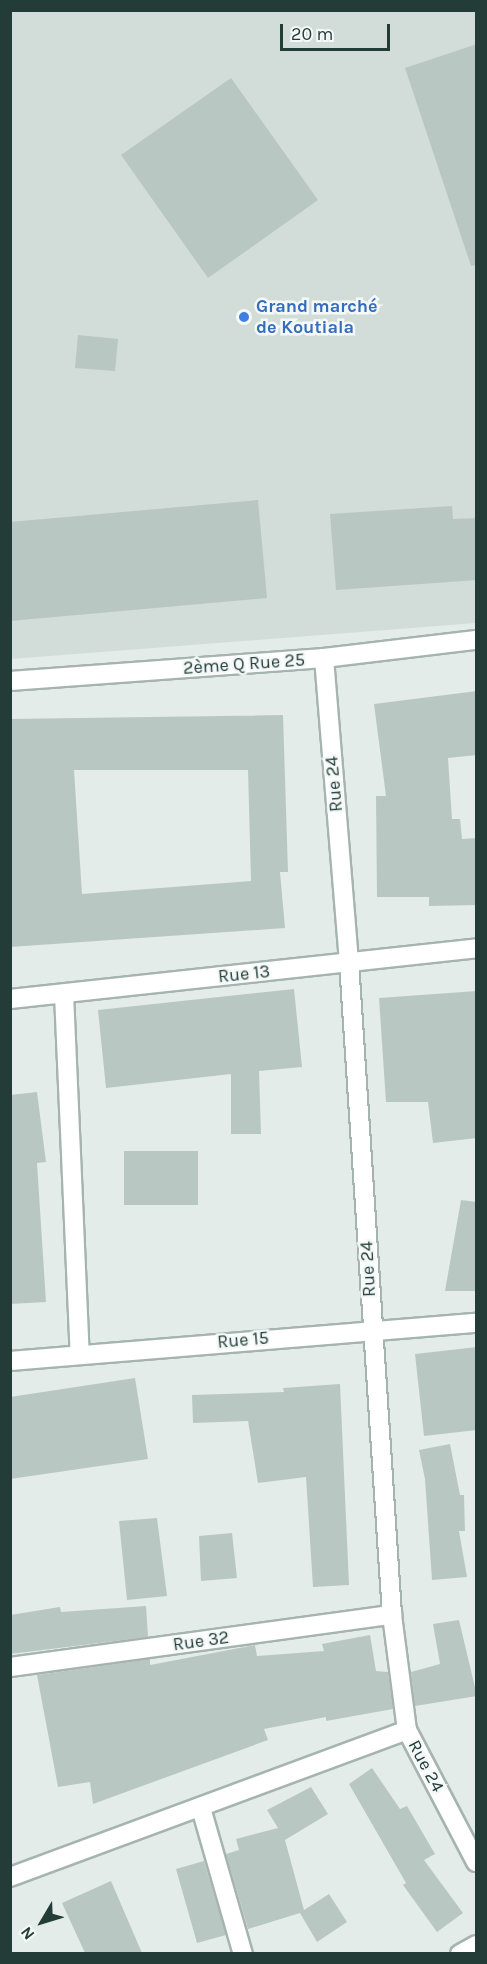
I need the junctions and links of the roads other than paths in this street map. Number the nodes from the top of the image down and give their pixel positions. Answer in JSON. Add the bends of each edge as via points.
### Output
{"nodes":[{"id":1,"x":477,"y":640,"type":"edge"},
{"id":2,"x":324,"y":658,"type":"junction"},
{"id":3,"x":10,"y":681,"type":"edge"},
{"id":4,"x":477,"y":948,"type":"edge"},
{"id":5,"x":349,"y":962,"type":"junction"},
{"id":6,"x":64,"y":994,"type":"junction"},
{"id":7,"x":10,"y":999,"type":"edge"},
{"id":8,"x":477,"y":1323,"type":"edge"},
{"id":9,"x":371,"y":1329,"type":"junction"},
{"id":10,"x":80,"y":1354,"type":"junction"},
{"id":11,"x":10,"y":1360,"type":"edge"},
{"id":12,"x":392,"y":1615,"type":"junction"},
{"id":13,"x":10,"y":1667,"type":"edge"},
{"id":14,"x":407,"y":1730,"type":"junction"},
{"id":15,"x":201,"y":1808,"type":"junction"},
{"id":16,"x":477,"y":1862,"type":"edge"},
{"id":17,"x":10,"y":1877,"type":"edge"},
{"id":18,"x":477,"y":1945,"type":"edge"},
{"id":19,"x":243,"y":1953,"type":"edge"},
{"id":20,"x":460,"y":1953,"type":"edge"}],
"edges":[{"from":1,"to":2,"type":"street","name":"2ème Q Rue 25"},
{"from":2,"to":3,"type":"street","name":"2ème Q Rue 25"},
{"from":2,"to":5,"type":"street","name":"Rue 24"},
{"from":4,"to":5,"type":"street","name":"Rue 13"},
{"from":5,"to":6,"type":"street","name":"Rue 13"},
{"from":5,"to":9,"type":"street","name":"Rue 24"},
{"from":6,"to":7,"type":"street","name":"Rue 13"},
{"from":6,"to":10,"type":"street"},
{"from":8,"to":9,"type":"street","name":"Rue 15"},
{"from":9,"to":10,"type":"street","name":"Rue 15"},
{"from":9,"to":12,"type":"street","name":"Rue 24"},
{"from":10,"to":11,"type":"street","name":"Rue 15"},
{"from":12,"to":13,"type":"street","name":"Rue 32"},
{"from":12,"to":14,"type":"street","name":"Rue 24"},
{"from":14,"to":15,"type":"street"},
{"from":14,"to":16,"type":"street","name":"Rue 24"},
{"from":15,"to":17,"type":"street"},
{"from":15,"to":19,"type":"street"},
{"from":18,"to":20,"type":"street"}]}
